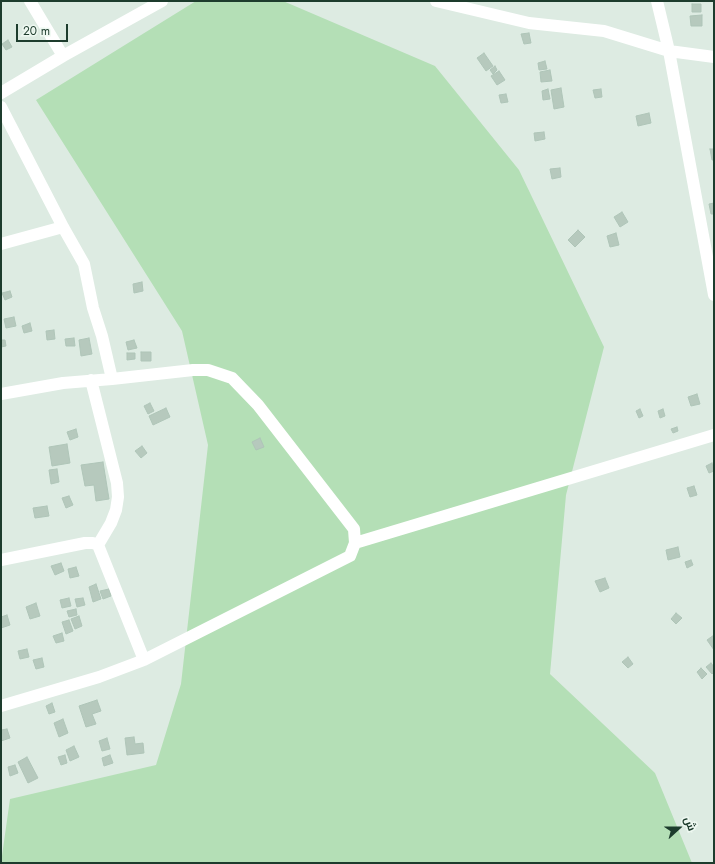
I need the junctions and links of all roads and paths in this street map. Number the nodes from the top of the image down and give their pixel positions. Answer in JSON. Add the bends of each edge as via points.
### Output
{"nodes":[{"id":1,"x":30,"y":1,"type":"edge"},
{"id":2,"x":162,"y":1,"type":"edge"},
{"id":3,"x":436,"y":1,"type":"edge"},
{"id":4,"x":657,"y":1,"type":"edge"},
{"id":5,"x":670,"y":51,"type":"junction"},
{"id":6,"x":63,"y":56,"type":"junction"},
{"id":7,"x":714,"y":57,"type":"edge"},
{"id":8,"x":1,"y":93,"type":"edge"},
{"id":9,"x":1,"y":107,"type":"edge"},
{"id":10,"x":63,"y":227,"type":"junction"},
{"id":11,"x":1,"y":244,"type":"edge"},
{"id":12,"x":713,"y":279,"type":"edge"},
{"id":13,"x":714,"y":295,"type":"edge"},
{"id":14,"x":112,"y":379,"type":"junction"},
{"id":15,"x":91,"y":380,"type":"junction"},
{"id":16,"x":1,"y":394,"type":"edge"},
{"id":17,"x":714,"y":435,"type":"edge"},
{"id":18,"x":355,"y":543,"type":"junction"},
{"id":19,"x":98,"y":546,"type":"junction"},
{"id":20,"x":1,"y":560,"type":"edge"},
{"id":21,"x":144,"y":660,"type":"junction"},
{"id":22,"x":1,"y":706,"type":"edge"}],
"edges":[{"from":1,"to":6,"type":"street"},
{"from":2,"to":6,"type":"street"},
{"from":3,"to":5,"type":"street","via":[[529,23],[604,31]]},
{"from":4,"to":5,"type":"street"},
{"from":5,"to":7,"type":"street"},
{"from":5,"to":12,"type":"street"},
{"from":6,"to":8,"type":"street"},
{"from":9,"to":10,"type":"street"},
{"from":10,"to":11,"type":"street"},
{"from":10,"to":14,"type":"street","via":[[84,264]]},
{"from":12,"to":13,"type":"street"},
{"from":14,"to":15,"type":"street"},
{"from":14,"to":18,"type":"street","via":[[193,370],[208,370],[232,378],[258,405],[354,529]]},
{"from":15,"to":16,"type":"street"},
{"from":15,"to":19,"type":"street","via":[[118,496],[111,523]]},
{"from":17,"to":18,"type":"street"},
{"from":18,"to":21,"type":"street","via":[[350,556]]},
{"from":19,"to":20,"type":"street","via":[[85,543]]},
{"from":19,"to":21,"type":"street"},
{"from":21,"to":22,"type":"street","via":[[100,677]]}]}
